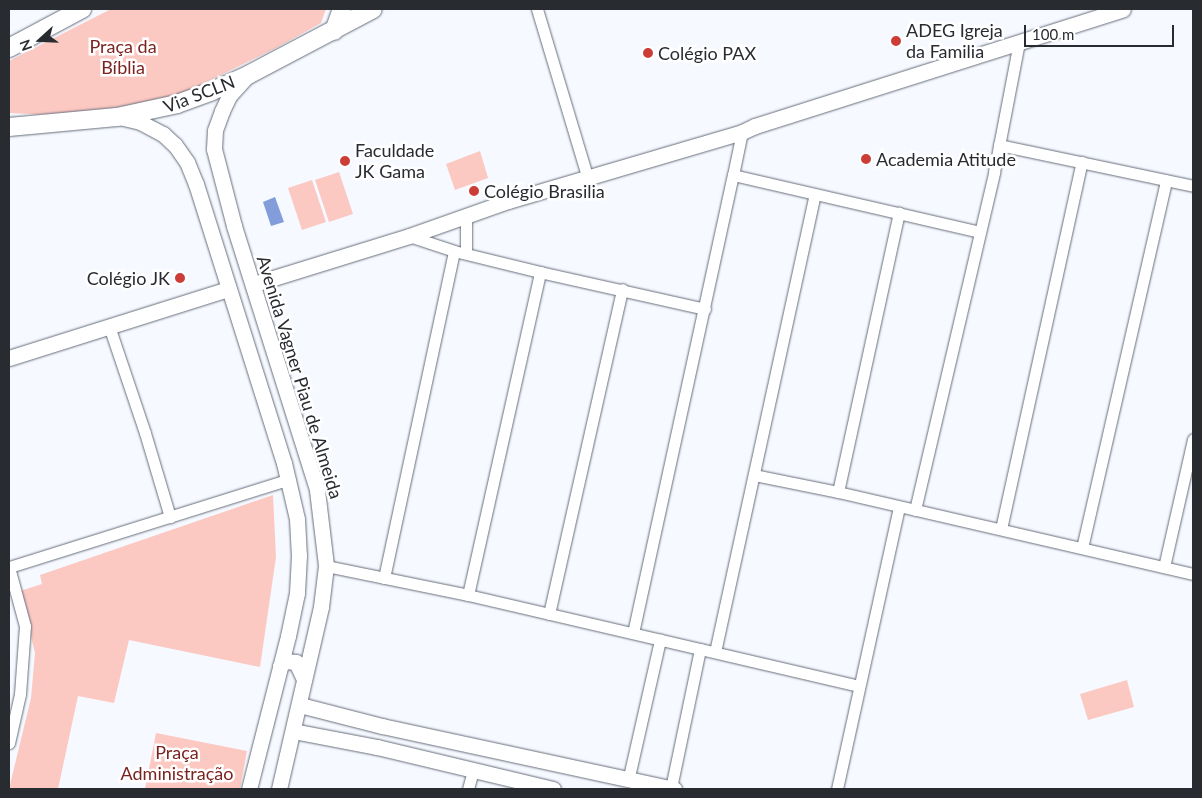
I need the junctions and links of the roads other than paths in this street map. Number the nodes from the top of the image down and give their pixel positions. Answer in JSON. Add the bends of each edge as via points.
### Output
{"nodes":[{"id":1,"x":82,"y":9,"type":"edge"},
{"id":2,"x":342,"y":9,"type":"edge"},
{"id":3,"x":373,"y":9,"type":"edge"},
{"id":4,"x":537,"y":9,"type":"edge"},
{"id":5,"x":1123,"y":9,"type":"edge"},
{"id":6,"x":334,"y":31,"type":"junction"},
{"id":7,"x":1019,"y":42,"type":"junction"},
{"id":8,"x":9,"y":48,"type":"edge"},
{"id":9,"x":248,"y":74,"type":"junction"},
{"id":10,"x":117,"y":117,"type":"junction"},
{"id":11,"x":13,"y":125,"type":"edge"},
{"id":12,"x":742,"y":132,"type":"junction"},
{"id":13,"x":999,"y":145,"type":"junction"},
{"id":14,"x":1082,"y":162,"type":"junction"},
{"id":15,"x":733,"y":175,"type":"junction"},
{"id":16,"x":588,"y":179,"type":"junction"},
{"id":17,"x":1166,"y":180,"type":"junction"},
{"id":18,"x":1193,"y":186,"type":"edge"},
{"id":19,"x":815,"y":195,"type":"junction"},
{"id":20,"x":899,"y":213,"type":"junction"},
{"id":21,"x":466,"y":216,"type":"junction"},
{"id":22,"x":234,"y":226,"type":"junction"},
{"id":23,"x":980,"y":232,"type":"junction"},
{"id":24,"x":211,"y":236,"type":"junction"},
{"id":25,"x":409,"y":236,"type":"junction"},
{"id":26,"x":460,"y":252,"type":"junction"},
{"id":27,"x":540,"y":272,"type":"junction"},
{"id":28,"x":254,"y":284,"type":"junction"},
{"id":29,"x":228,"y":289,"type":"junction"},
{"id":30,"x":622,"y":289,"type":"junction"},
{"id":31,"x":705,"y":309,"type":"junction"},
{"id":32,"x":109,"y":326,"type":"junction"},
{"id":33,"x":266,"y":329,"type":"junction"},
{"id":34,"x":242,"y":333,"type":"junction"},
{"id":35,"x":9,"y":358,"type":"edge"},
{"id":36,"x":1193,"y":439,"type":"edge"},
{"id":37,"x":754,"y":475,"type":"junction"},
{"id":38,"x":289,"y":479,"type":"junction"},
{"id":39,"x":838,"y":492,"type":"junction"},
{"id":40,"x":899,"y":507,"type":"junction"},
{"id":41,"x":916,"y":510,"type":"junction"},
{"id":42,"x":170,"y":517,"type":"junction"},
{"id":43,"x":1001,"y":529,"type":"junction"},
{"id":44,"x":1082,"y":548,"type":"junction"},
{"id":45,"x":326,"y":566,"type":"junction"},
{"id":46,"x":9,"y":567,"type":"edge"},
{"id":47,"x":1164,"y":567,"type":"junction"},
{"id":48,"x":1193,"y":574,"type":"edge"},
{"id":49,"x":384,"y":578,"type":"junction"},
{"id":50,"x":468,"y":595,"type":"junction"},
{"id":51,"x":549,"y":614,"type":"junction"},
{"id":52,"x":633,"y":634,"type":"junction"},
{"id":53,"x":288,"y":636,"type":"junction"},
{"id":54,"x":660,"y":640,"type":"junction"},
{"id":55,"x":312,"y":644,"type":"junction"},
{"id":56,"x":700,"y":649,"type":"junction"},
{"id":57,"x":715,"y":652,"type":"junction"},
{"id":58,"x":280,"y":666,"type":"junction"},
{"id":59,"x":304,"y":679,"type":"junction"},
{"id":60,"x":859,"y":686,"type":"junction"},
{"id":61,"x":300,"y":705,"type":"junction"},
{"id":62,"x":382,"y":726,"type":"junction"},
{"id":63,"x":292,"y":731,"type":"junction"},
{"id":64,"x":9,"y":743,"type":"edge"},
{"id":65,"x":378,"y":747,"type":"junction"},
{"id":66,"x":473,"y":770,"type":"junction"},
{"id":67,"x":609,"y":783,"type":"edge"},
{"id":68,"x":628,"y":785,"type":"edge"},
{"id":69,"x":249,"y":789,"type":"edge"},
{"id":70,"x":279,"y":789,"type":"edge"},
{"id":71,"x":468,"y":789,"type":"edge"},
{"id":72,"x":553,"y":789,"type":"edge"},
{"id":73,"x":672,"y":789,"type":"edge"},
{"id":74,"x":837,"y":789,"type":"edge"}],
"edges":[{"from":1,"to":8,"type":"main road"},
{"from":2,"to":6,"type":"main road"},
{"from":3,"to":6,"type":"main road","name":"Via SCLN"},
{"from":4,"to":16,"type":"street"},
{"from":5,"to":7,"type":"main road"},
{"from":6,"to":9,"type":"main road","name":"Via SCLN"},
{"from":7,"to":12,"type":"main road"},
{"from":7,"to":13,"type":"street"},
{"from":9,"to":10,"type":"main road","name":"Via SCLN","via":[[177,104]]},
{"from":9,"to":22,"type":"main road","name":"Avenida Vagner Piau de Almeida","via":[[229,96],[215,130],[214,149]]},
{"from":10,"to":11,"type":"main road","name":"Via SCLN"},
{"from":10,"to":24,"type":"main road","via":[[152,127],[175,145],[187,162],[196,184]]},
{"from":12,"to":15,"type":"street"},
{"from":12,"to":16,"type":"main road"},
{"from":13,"to":14,"type":"street"},
{"from":13,"to":23,"type":"street"},
{"from":14,"to":17,"type":"street"},
{"from":14,"to":43,"type":"street"},
{"from":15,"to":19,"type":"street"},
{"from":15,"to":31,"type":"street"},
{"from":16,"to":21,"type":"main road"},
{"from":17,"to":18,"type":"street"},
{"from":17,"to":44,"type":"street"},
{"from":19,"to":20,"type":"street"},
{"from":19,"to":37,"type":"street"},
{"from":20,"to":23,"type":"street"},
{"from":20,"to":39,"type":"street"},
{"from":21,"to":25,"type":"main road"},
{"from":21,"to":26,"type":"street"},
{"from":22,"to":24,"type":"main road","via":[[217,227]]},
{"from":22,"to":28,"type":"main road","name":"Avenida Vagner Piau de Almeida"},
{"from":23,"to":41,"type":"street"},
{"from":24,"to":29,"type":"main road"},
{"from":25,"to":26,"type":"street"},
{"from":25,"to":28,"type":"main road"},
{"from":26,"to":27,"type":"street"},
{"from":26,"to":49,"type":"street"},
{"from":27,"to":30,"type":"street"},
{"from":27,"to":50,"type":"street"},
{"from":28,"to":33,"type":"main road","name":"Avenida Vagner Piau de Almeida"},
{"from":29,"to":32,"type":"main road"},
{"from":29,"to":34,"type":"main road"},
{"from":30,"to":31,"type":"street"},
{"from":30,"to":51,"type":"street"},
{"from":31,"to":52,"type":"street"},
{"from":32,"to":35,"type":"main road"},
{"from":32,"to":42,"type":"street","via":[[146,433]]},
{"from":33,"to":34,"type":"main road","via":[[264,340],[255,347],[249,346]]},
{"from":33,"to":45,"type":"main road","name":"Avenida Vagner Piau de Almeida","via":[[317,490]]},
{"from":34,"to":38,"type":"main road"},
{"from":36,"to":47,"type":"street"},
{"from":37,"to":39,"type":"street"},
{"from":37,"to":57,"type":"street"},
{"from":38,"to":42,"type":"street"},
{"from":38,"to":53,"type":"main road","via":[[297,519],[299,555],[297,593]]},
{"from":39,"to":40,"type":"street"},
{"from":40,"to":41,"type":"street"},
{"from":40,"to":60,"type":"street"},
{"from":41,"to":43,"type":"street"},
{"from":42,"to":46,"type":"street"},
{"from":43,"to":44,"type":"street"},
{"from":44,"to":47,"type":"street"},
{"from":45,"to":49,"type":"street"},
{"from":45,"to":55,"type":"main road","name":"Avenida Vagner Piau de Almeida"},
{"from":46,"to":64,"type":"street","via":[[25,626],[20,694]]},
{"from":47,"to":48,"type":"street"},
{"from":49,"to":50,"type":"street"},
{"from":50,"to":51,"type":"street"},
{"from":51,"to":52,"type":"street"},
{"from":52,"to":54,"type":"street"},
{"from":53,"to":55,"type":"main road","via":[[297,649],[306,649]]},
{"from":53,"to":58,"type":"main road"},
{"from":54,"to":56,"type":"street"},
{"from":54,"to":68,"type":"street"},
{"from":55,"to":59,"type":"main road","name":"Avenida Vagner Piau de Almeida"},
{"from":56,"to":57,"type":"street"},
{"from":56,"to":73,"type":"street"},
{"from":57,"to":60,"type":"street"},
{"from":58,"to":59,"type":"main road","via":[[285,660],[296,662]]},
{"from":58,"to":69,"type":"main road"},
{"from":59,"to":61,"type":"main road","name":"Avenida Vagner Piau de Almeida"},
{"from":60,"to":74,"type":"street"},
{"from":61,"to":62,"type":"main road"},
{"from":61,"to":63,"type":"main road","name":"Avenida Vagner Piau de Almeida"},
{"from":62,"to":65,"type":"main road","via":[[374,736]]},
{"from":62,"to":67,"type":"main road"},
{"from":63,"to":65,"type":"main road"},
{"from":63,"to":70,"type":"main road","name":"Avenida Vagner Piau de Almeida"},
{"from":65,"to":66,"type":"main road"},
{"from":66,"to":71,"type":"street"},
{"from":66,"to":72,"type":"main road"},
{"from":67,"to":68,"type":"main road"},
{"from":68,"to":73,"type":"main road"}]}
